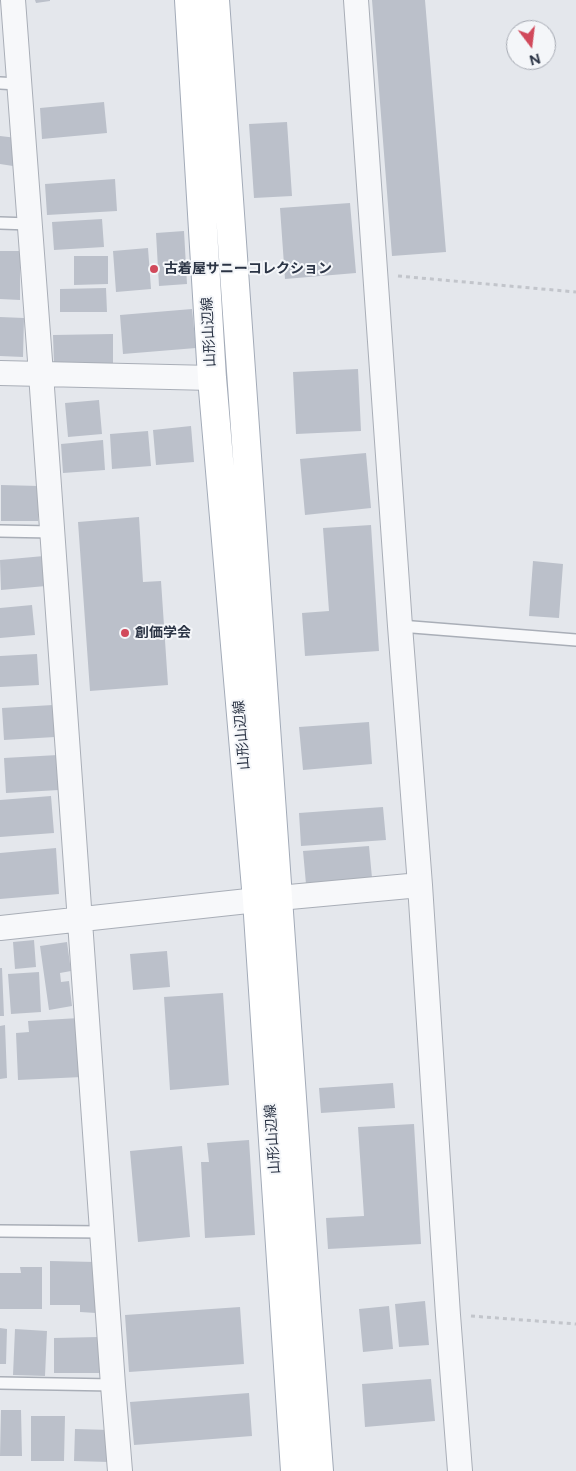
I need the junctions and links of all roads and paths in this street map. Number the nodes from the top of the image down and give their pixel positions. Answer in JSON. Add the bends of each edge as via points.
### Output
{"nodes":[{"id":1,"x":13,"y":0,"type":"edge"},
{"id":2,"x":189,"y":0,"type":"edge"},
{"id":3,"x":215,"y":0,"type":"edge"},
{"id":4,"x":356,"y":0,"type":"edge"},
{"id":5,"x":9,"y":84,"type":"edge"},
{"id":6,"x":0,"y":223,"type":"edge"},
{"id":7,"x":30,"y":224,"type":"junction"},
{"id":8,"x":375,"y":274,"type":"junction"},
{"id":9,"x":576,"y":292,"type":"edge"},
{"id":10,"x":0,"y":373,"type":"edge"},
{"id":11,"x":41,"y":374,"type":"junction"},
{"id":12,"x":212,"y":378,"type":"junction"},
{"id":13,"x":0,"y":531,"type":"edge"},
{"id":14,"x":52,"y":532,"type":"junction"},
{"id":15,"x":400,"y":626,"type":"junction"},
{"id":16,"x":576,"y":640,"type":"edge"},
{"id":17,"x":420,"y":885,"type":"junction"},
{"id":18,"x":266,"y":899,"type":"junction"},
{"id":19,"x":80,"y":920,"type":"junction"},
{"id":20,"x":0,"y":928,"type":"edge"},
{"id":21,"x":0,"y":1231,"type":"edge"},
{"id":22,"x":102,"y":1232,"type":"junction"},
{"id":23,"x":448,"y":1315,"type":"junction"},
{"id":24,"x":576,"y":1324,"type":"edge"},
{"id":25,"x":0,"y":1383,"type":"edge"},
{"id":26,"x":113,"y":1385,"type":"junction"},
{"id":27,"x":120,"y":1471,"type":"edge"},
{"id":28,"x":296,"y":1471,"type":"edge"},
{"id":29,"x":319,"y":1471,"type":"edge"},
{"id":30,"x":460,"y":1471,"type":"edge"}],
"edges":[{"from":1,"to":5,"type":"street"},
{"from":2,"to":12,"type":"main road","name":"山形山辺線"},
{"from":3,"to":18,"type":"main road","name":"山形山辺線"},
{"from":4,"to":8,"type":"street"},
{"from":5,"to":7,"type":"street"},
{"from":6,"to":7,"type":"lane"},
{"from":7,"to":11,"type":"street"},
{"from":8,"to":9,"type":"path"},
{"from":8,"to":15,"type":"street"},
{"from":10,"to":11,"type":"street"},
{"from":11,"to":12,"type":"street"},
{"from":11,"to":14,"type":"street"},
{"from":12,"to":18,"type":"main road","name":"山形山辺線"},
{"from":13,"to":14,"type":"lane"},
{"from":14,"to":19,"type":"street"},
{"from":15,"to":16,"type":"lane"},
{"from":15,"to":17,"type":"street"},
{"from":17,"to":18,"type":"street"},
{"from":17,"to":23,"type":"street"},
{"from":18,"to":19,"type":"street"},
{"from":18,"to":28,"type":"main road","name":"山形山辺線"},
{"from":18,"to":29,"type":"main road","name":"山形山辺線"},
{"from":19,"to":20,"type":"street"},
{"from":19,"to":22,"type":"street"},
{"from":21,"to":22,"type":"lane"},
{"from":22,"to":26,"type":"street"},
{"from":23,"to":24,"type":"path"},
{"from":23,"to":30,"type":"street"},
{"from":25,"to":26,"type":"lane"},
{"from":26,"to":27,"type":"street"}]}
